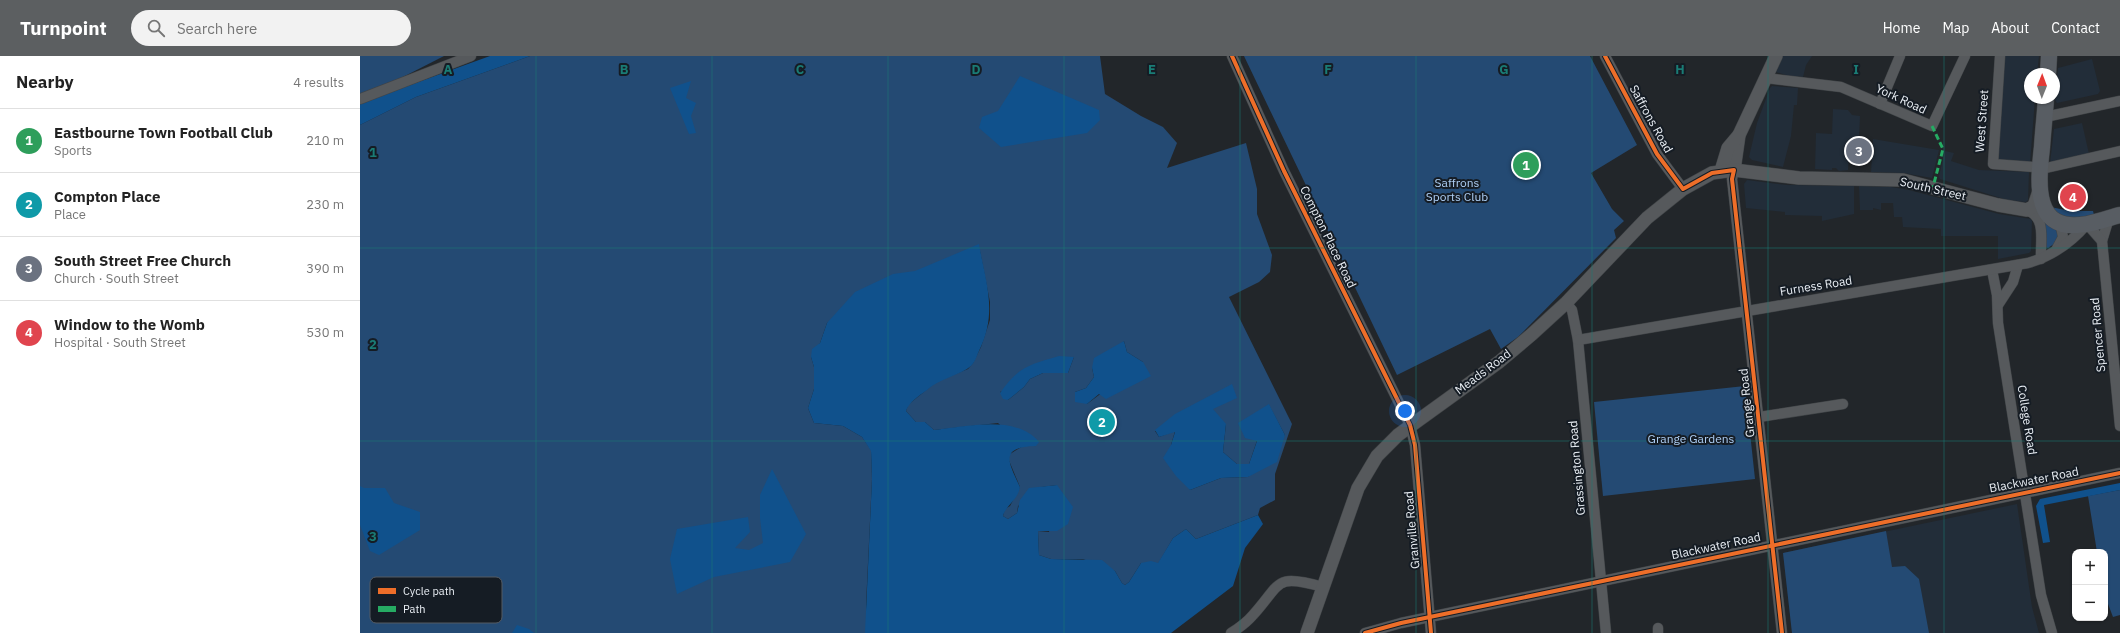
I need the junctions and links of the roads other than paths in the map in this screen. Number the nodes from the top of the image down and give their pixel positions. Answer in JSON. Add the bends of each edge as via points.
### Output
{"nodes":[{"id":1,"x":471,"y":56,"type":"edge"},
{"id":2,"x":1232,"y":56,"type":"edge"},
{"id":3,"x":1605,"y":56,"type":"edge"},
{"id":4,"x":1776,"y":56,"type":"edge"},
{"id":5,"x":1900,"y":56,"type":"edge"},
{"id":6,"x":1966,"y":56,"type":"edge"},
{"id":7,"x":2000,"y":56,"type":"edge"},
{"id":8,"x":2049,"y":56,"type":"edge"},
{"id":9,"x":2048,"y":68,"type":"edge"},
{"id":10,"x":1766,"y":78,"type":"junction"},
{"id":11,"x":360,"y":99,"type":"edge"},
{"id":12,"x":2120,"y":101,"type":"edge"},
{"id":13,"x":1880,"y":104,"type":"junction"},
{"id":14,"x":2046,"y":104,"type":"edge"},
{"id":15,"x":2045,"y":118,"type":"junction"},
{"id":16,"x":2120,"y":151,"type":"edge"},
{"id":17,"x":2040,"y":168,"type":"junction"},
{"id":18,"x":1728,"y":170,"type":"junction"},
{"id":19,"x":1683,"y":189,"type":"junction"},
{"id":20,"x":2038,"y":191,"type":"junction"},
{"id":21,"x":2027,"y":210,"type":"junction"},
{"id":22,"x":2114,"y":217,"type":"edge"},
{"id":23,"x":2060,"y":222,"type":"junction"},
{"id":24,"x":2086,"y":224,"type":"junction"},
{"id":25,"x":2102,"y":241,"type":"junction"},
{"id":26,"x":2056,"y":250,"type":"junction"},
{"id":27,"x":2041,"y":260,"type":"junction"},
{"id":28,"x":2018,"y":265,"type":"junction"},
{"id":29,"x":1992,"y":270,"type":"junction"},
{"id":30,"x":1566,"y":303,"type":"junction"},
{"id":31,"x":1998,"y":305,"type":"junction"},
{"id":32,"x":1746,"y":311,"type":"junction"},
{"id":33,"x":1578,"y":340,"type":"junction"},
{"id":34,"x":1843,"y":404,"type":"dead end"},
{"id":35,"x":1759,"y":417,"type":"junction"},
{"id":36,"x":1410,"y":425,"type":"junction"},
{"id":37,"x":2120,"y":426,"type":"edge"},
{"id":38,"x":2120,"y":473,"type":"edge"},
{"id":39,"x":2026,"y":492,"type":"junction"},
{"id":40,"x":1773,"y":544,"type":"junction"},
{"id":41,"x":1601,"y":580,"type":"junction"},
{"id":42,"x":1322,"y":587,"type":"junction"},
{"id":43,"x":1430,"y":617,"type":"junction"},
{"id":44,"x":1231,"y":633,"type":"edge"},
{"id":45,"x":1307,"y":633,"type":"edge"},
{"id":46,"x":1365,"y":633,"type":"edge"},
{"id":47,"x":1431,"y":633,"type":"edge"},
{"id":48,"x":1606,"y":633,"type":"edge"},
{"id":49,"x":1782,"y":633,"type":"edge"},
{"id":50,"x":2052,"y":633,"type":"edge"}],
"edges":[{"from":1,"to":11,"type":"street"},
{"from":2,"to":36,"type":"street","name":"Compton Place Road","via":[[1284,171]]},
{"from":3,"to":19,"type":"street","name":"Saffrons Road","via":[[1657,154]]},
{"from":4,"to":10,"type":"street"},
{"from":5,"to":13,"type":"street"},
{"from":6,"to":13,"type":"street","name":"York Road","via":[[1932,126]]},
{"from":7,"to":17,"type":"street","name":"West Street","via":[[1993,164]]},
{"from":8,"to":9,"type":"main road"},
{"from":10,"to":13,"type":"street","name":"York Road","via":[[1841,87]]},
{"from":10,"to":18,"type":"street","via":[[1739,135]]},
{"from":12,"to":15,"type":"street"},
{"from":14,"to":15,"type":"main road"},
{"from":15,"to":17,"type":"main road"},
{"from":16,"to":17,"type":"street"},
{"from":17,"to":20,"type":"main road"},
{"from":18,"to":19,"type":"street","name":"Meads Road","via":[[1703,178]]},
{"from":18,"to":21,"type":"street","name":"South Street","via":[[1799,178],[1903,180]]},
{"from":18,"to":32,"type":"street","name":"Grange Road","via":[[1732,179]]},
{"from":19,"to":30,"type":"street","name":"Meads Road","via":[[1643,221]]},
{"from":20,"to":21,"type":"street","via":[[2034,206]]},
{"from":20,"to":23,"type":"main road","via":[[2046,211]]},
{"from":21,"to":27,"type":"street","via":[[2036,216],[2041,224]]},
{"from":22,"to":24,"type":"main road"},
{"from":22,"to":25,"type":"street","name":"Spencer Road"},
{"from":23,"to":24,"type":"main road"},
{"from":23,"to":26,"type":"street","via":[[2063,237]]},
{"from":24,"to":25,"type":"street"},
{"from":24,"to":26,"type":"street","via":[[2070,243]]},
{"from":25,"to":37,"type":"street","name":"Spencer Road"},
{"from":26,"to":27,"type":"street","name":"Furness Road"},
{"from":27,"to":28,"type":"street","name":"Furness Road"},
{"from":28,"to":29,"type":"street","name":"Furness Road"},
{"from":28,"to":31,"type":"street","via":[[2013,282]]},
{"from":29,"to":31,"type":"street","name":"College Road"},
{"from":29,"to":32,"type":"street","name":"Furness Road"},
{"from":30,"to":33,"type":"street","name":"Grassington Road","via":[[1572,310]]},
{"from":30,"to":36,"type":"street","name":"Meads Road","via":[[1499,362]]},
{"from":31,"to":39,"type":"street","name":"College Road","via":[[1998,323]]},
{"from":32,"to":33,"type":"street","name":"Furness Road"},
{"from":32,"to":35,"type":"street","name":"Grange Road"},
{"from":33,"to":41,"type":"street","name":"Grassington Road"},
{"from":34,"to":35,"type":"street"},
{"from":35,"to":40,"type":"street","name":"Grange Road"},
{"from":36,"to":42,"type":"street","name":"Meads Road","via":[[1377,456],[1358,488]]},
{"from":36,"to":43,"type":"street","name":"Granville Road","via":[[1415,445]]},
{"from":38,"to":39,"type":"street","name":"Blackwater Road"},
{"from":39,"to":40,"type":"street","name":"Blackwater Road"},
{"from":39,"to":50,"type":"street","name":"College Road","via":[[2041,595]]},
{"from":40,"to":41,"type":"street","name":"Blackwater Road"},
{"from":40,"to":49,"type":"street","name":"Grange Road"},
{"from":41,"to":43,"type":"street","name":"Blackwater Road"},
{"from":41,"to":48,"type":"street","name":"Grassington Road"},
{"from":42,"to":44,"type":"street","via":[[1298,580],[1284,582],[1270,593],[1250,619]]},
{"from":42,"to":45,"type":"street","name":"Meads Road"},
{"from":43,"to":46,"type":"street","name":"Blackwater Road"},
{"from":43,"to":47,"type":"street","name":"Granville Road"}]}
